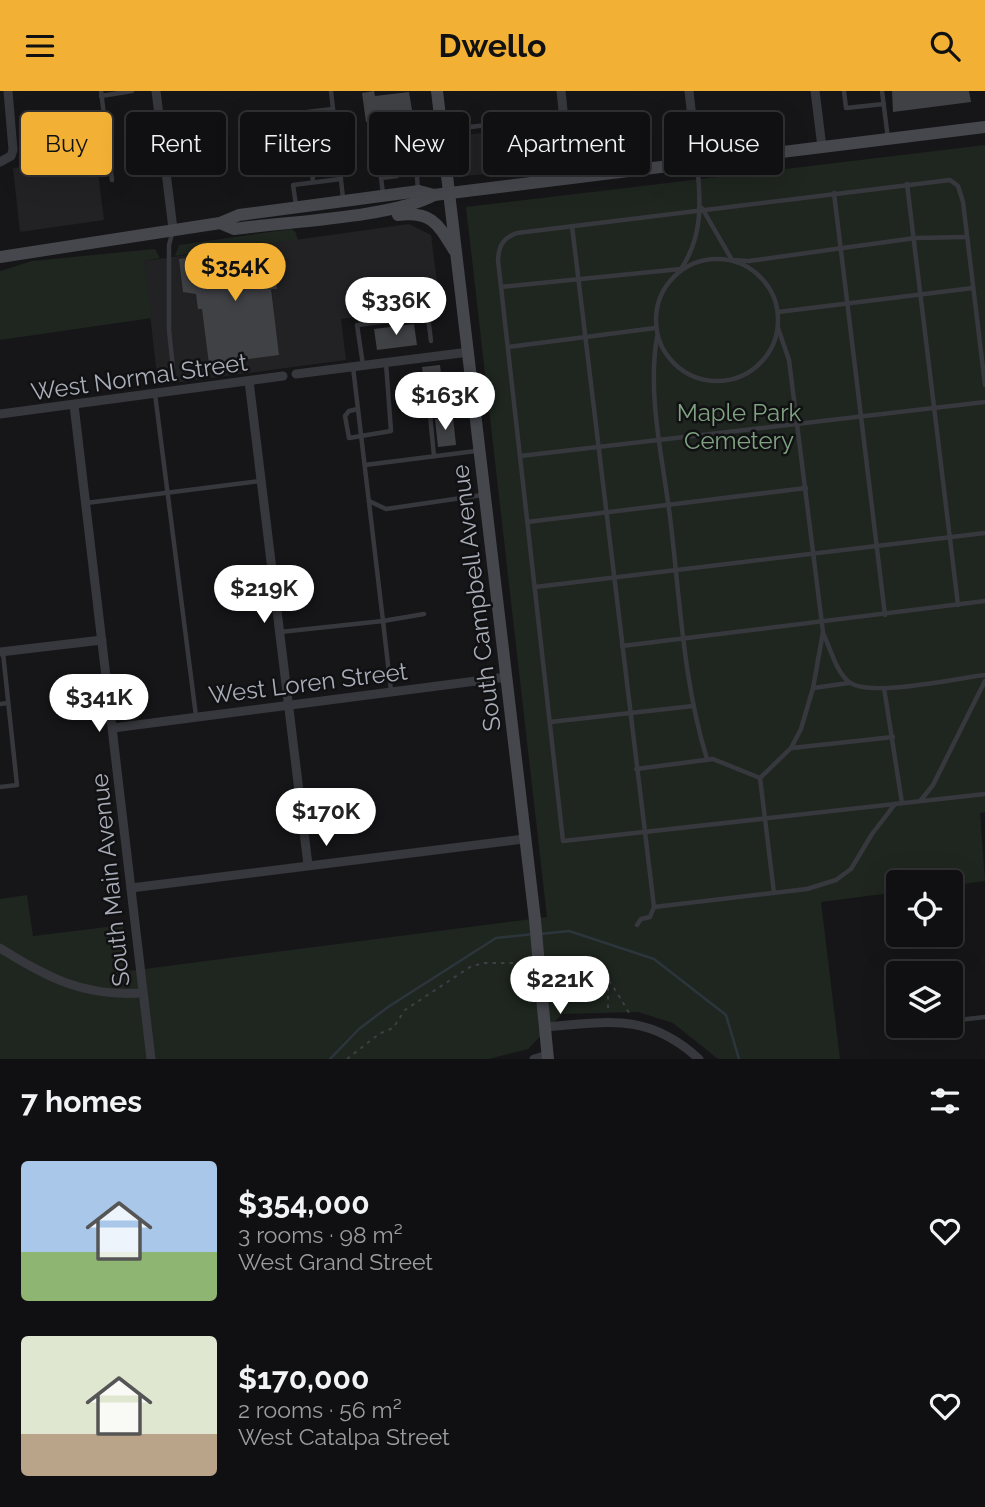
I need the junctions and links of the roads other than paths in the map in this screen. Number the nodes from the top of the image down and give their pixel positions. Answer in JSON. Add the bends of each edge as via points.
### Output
{"nodes":[{"id":1,"x":8,"y":91,"type":"edge"},
{"id":2,"x":132,"y":91,"type":"edge"},
{"id":3,"x":156,"y":91,"type":"edge"},
{"id":4,"x":331,"y":91,"type":"edge"},
{"id":5,"x":437,"y":91,"type":"edge"},
{"id":6,"x":561,"y":91,"type":"edge"},
{"id":7,"x":689,"y":91,"type":"edge"},
{"id":8,"x":816,"y":91,"type":"edge"},
{"id":9,"x":844,"y":91,"type":"edge"},
{"id":10,"x":882,"y":91,"type":"edge"},
{"id":11,"x":101,"y":93,"type":"edge"},
{"id":12,"x":884,"y":104,"type":"junction"},
{"id":13,"x":333,"y":109,"type":"junction"},
{"id":14,"x":440,"y":112,"type":"edge"},
{"id":15,"x":564,"y":112,"type":"edge"},
{"id":16,"x":691,"y":112,"type":"edge"},
{"id":17,"x":985,"y":127,"type":"edge"},
{"id":18,"x":888,"y":139,"type":"junction"},
{"id":19,"x":822,"y":147,"type":"junction"},
{"id":20,"x":783,"y":152,"type":"edge"},
{"id":21,"x":0,"y":162,"type":"edge"},
{"id":22,"x":664,"y":166,"type":"edge"},
{"id":23,"x":381,"y":175,"type":"edge"},
{"id":24,"x":416,"y":175,"type":"edge"},
{"id":25,"x":447,"y":175,"type":"edge"},
{"id":26,"x":698,"y":175,"type":"edge"},
{"id":27,"x":397,"y":176,"type":"dead end"},
{"id":28,"x":570,"y":177,"type":"joint"},
{"id":29,"x":381,"y":178,"type":"junction"},
{"id":30,"x":341,"y":179,"type":"junction"},
{"id":31,"x":112,"y":180,"type":"dead end"},
{"id":32,"x":313,"y":182,"type":"junction"},
{"id":33,"x":907,"y":184,"type":"junction"},
{"id":34,"x":419,"y":191,"type":"junction"},
{"id":35,"x":449,"y":193,"type":"junction"},
{"id":36,"x":834,"y":193,"type":"junction"},
{"id":37,"x":433,"y":195,"type":"junction"},
{"id":38,"x":383,"y":196,"type":"junction"},
{"id":39,"x":344,"y":201,"type":"junction"},
{"id":40,"x":297,"y":207,"type":"junction"},
{"id":41,"x":702,"y":208,"type":"junction"},
{"id":42,"x":361,"y":212,"type":"junction"},
{"id":43,"x":220,"y":223,"type":"junction"},
{"id":44,"x":572,"y":226,"type":"junction"},
{"id":45,"x":173,"y":229,"type":"junction"},
{"id":46,"x":967,"y":237,"type":"junction"},
{"id":47,"x":914,"y":239,"type":"junction"},
{"id":48,"x":841,"y":247,"type":"junction"},
{"id":49,"x":22,"y":252,"type":"junction"},
{"id":50,"x":457,"y":254,"type":"junction"},
{"id":51,"x":0,"y":257,"type":"edge"},
{"id":52,"x":732,"y":260,"type":"junction"},
{"id":53,"x":0,"y":266,"type":"edge"},
{"id":54,"x":681,"y":269,"type":"junction"},
{"id":55,"x":578,"y":279,"type":"junction"},
{"id":56,"x":501,"y":288,"type":"junction"},
{"id":57,"x":973,"y":288,"type":"junction"},
{"id":58,"x":425,"y":292,"type":"dead end"},
{"id":59,"x":920,"y":295,"type":"junction"},
{"id":60,"x":848,"y":305,"type":"junction"},
{"id":61,"x":778,"y":312,"type":"junction"},
{"id":62,"x":427,"y":316,"type":"junction"},
{"id":63,"x":655,"y":328,"type":"junction"},
{"id":64,"x":778,"y":328,"type":"junction"},
{"id":65,"x":585,"y":337,"type":"junction"},
{"id":66,"x":657,"y":337,"type":"junction"},
{"id":67,"x":431,"y":341,"type":"dead end"},
{"id":68,"x":508,"y":347,"type":"junction"},
{"id":69,"x":469,"y":352,"type":"junction"},
{"id":70,"x":386,"y":362,"type":"junction"},
{"id":71,"x":358,"y":366,"type":"junction"},
{"id":72,"x":173,"y":368,"type":"dead end"},
{"id":73,"x":296,"y":374,"type":"dead end"},
{"id":74,"x":283,"y":376,"type":"dead end"},
{"id":75,"x":249,"y":381,"type":"junction"},
{"id":76,"x":985,"y":385,"type":"edge"},
{"id":77,"x":155,"y":394,"type":"junction"},
{"id":78,"x":985,"y":402,"type":"edge"},
{"id":79,"x":75,"y":405,"type":"junction"},
{"id":80,"x":934,"y":406,"type":"junction"},
{"id":81,"x":358,"y":409,"type":"junction"},
{"id":82,"x":476,"y":409,"type":"junction"},
{"id":83,"x":0,"y":414,"type":"edge"},
{"id":84,"x":861,"y":415,"type":"junction"},
{"id":85,"x":798,"y":423,"type":"junction"},
{"id":86,"x":362,"y":437,"type":"junction"},
{"id":87,"x":661,"y":439,"type":"junction"},
{"id":88,"x":599,"y":446,"type":"junction"},
{"id":89,"x":481,"y":450,"type":"junction"},
{"id":90,"x":434,"y":456,"type":"junction"},
{"id":91,"x":520,"y":456,"type":"junction"},
{"id":92,"x":365,"y":465,"type":"junction"},
{"id":93,"x":261,"y":481,"type":"junction"},
{"id":94,"x":806,"y":488,"type":"junction"},
{"id":95,"x":167,"y":492,"type":"junction"},
{"id":96,"x":486,"y":495,"type":"junction"},
{"id":97,"x":369,"y":501,"type":"junction"},
{"id":98,"x":86,"y":503,"type":"junction"},
{"id":99,"x":669,"y":505,"type":"junction"},
{"id":100,"x":607,"y":513,"type":"junction"},
{"id":101,"x":527,"y":522,"type":"junction"},
{"id":102,"x":985,"y":533,"type":"edge"},
{"id":103,"x":950,"y":537,"type":"junction"},
{"id":104,"x":876,"y":546,"type":"junction"},
{"id":105,"x":813,"y":554,"type":"junction"},
{"id":106,"x":677,"y":570,"type":"junction"},
{"id":107,"x":614,"y":577,"type":"junction"},
{"id":108,"x":534,"y":587,"type":"junction"},
{"id":109,"x":985,"y":601,"type":"edge"},
{"id":110,"x":958,"y":605,"type":"junction"},
{"id":111,"x":424,"y":614,"type":"dead end"},
{"id":112,"x":886,"y":615,"type":"junction"},
{"id":113,"x":383,"y":621,"type":"junction"},
{"id":114,"x":822,"y":622,"type":"junction"},
{"id":115,"x":280,"y":632,"type":"junction"},
{"id":116,"x":823,"y":632,"type":"junction"},
{"id":117,"x":685,"y":638,"type":"junction"},
{"id":118,"x":102,"y":640,"type":"junction"},
{"id":119,"x":622,"y":646,"type":"junction"},
{"id":120,"x":1,"y":652,"type":"edge"},
{"id":121,"x":985,"y":675,"type":"edge"},
{"id":122,"x":508,"y":677,"type":"junction"},
{"id":123,"x":985,"y":681,"type":"edge"},
{"id":124,"x":850,"y":683,"type":"junction"},
{"id":125,"x":813,"y":688,"type":"junction"},
{"id":126,"x":884,"y":688,"type":"junction"},
{"id":127,"x":391,"y":692,"type":"junction"},
{"id":128,"x":8,"y":703,"type":"junction"},
{"id":129,"x":0,"y":704,"type":"edge"},
{"id":130,"x":288,"y":705,"type":"junction"},
{"id":131,"x":693,"y":706,"type":"junction"},
{"id":132,"x":630,"y":713,"type":"junction"},
{"id":133,"x":196,"y":717,"type":"junction"},
{"id":134,"x":550,"y":722,"type":"junction"},
{"id":135,"x":113,"y":728,"type":"junction"},
{"id":136,"x":893,"y":737,"type":"junction"},
{"id":137,"x":791,"y":748,"type":"junction"},
{"id":138,"x":707,"y":759,"type":"junction"},
{"id":139,"x":636,"y":769,"type":"junction"},
{"id":140,"x":760,"y":778,"type":"junction"},
{"id":141,"x":0,"y":787,"type":"edge"},
{"id":142,"x":985,"y":794,"type":"edge"},
{"id":143,"x":919,"y":801,"type":"junction"},
{"id":144,"x":899,"y":803,"type":"junction"},
{"id":145,"x":764,"y":818,"type":"junction"},
{"id":146,"x":643,"y":832,"type":"junction"},
{"id":147,"x":524,"y":839,"type":"junction"},
{"id":148,"x":308,"y":865,"type":"junction"},
{"id":149,"x":131,"y":888,"type":"junction"},
{"id":150,"x":774,"y":893,"type":"junction"},
{"id":151,"x":654,"y":907,"type":"junction"},
{"id":152,"x":637,"y":925,"type":"dead end"},
{"id":153,"x":0,"y":948,"type":"edge"},
{"id":154,"x":141,"y":993,"type":"junction"},
{"id":155,"x":985,"y":1017,"type":"edge"},
{"id":156,"x":963,"y":1020,"type":"edge"},
{"id":157,"x":545,"y":1027,"type":"junction"},
{"id":158,"x":548,"y":1057,"type":"edge"},
{"id":159,"x":151,"y":1059,"type":"edge"},
{"id":160,"x":534,"y":1059,"type":"edge"},
{"id":161,"x":699,"y":1059,"type":"edge"}],
"edges":[{"from":1,"to":21,"type":"street","via":[[14,142],[11,156]]},
{"from":2,"to":11,"type":"lane"},
{"from":3,"to":45,"type":"street"},
{"from":4,"to":13,"type":"lane"},
{"from":5,"to":14,"type":"main road","name":"South Campbell Avenue"},
{"from":6,"to":15,"type":"street"},
{"from":7,"to":16,"type":"street"},
{"from":8,"to":19,"type":"street"},
{"from":9,"to":12,"type":"lane","via":[[846,108]]},
{"from":10,"to":12,"type":"lane"},
{"from":11,"to":31,"type":"lane"},
{"from":12,"to":18,"type":"lane"},
{"from":13,"to":30,"type":"lane"},
{"from":13,"to":32,"type":"lane","via":[[307,112]]},
{"from":17,"to":18,"type":"main road"},
{"from":18,"to":19,"type":"main road"},
{"from":19,"to":20,"type":"main road"},
{"from":22,"to":28,"type":"main road"},
{"from":23,"to":29,"type":"lane"},
{"from":24,"to":34,"type":"lane"},
{"from":25,"to":35,"type":"main road","name":"South Campbell Avenue"},
{"from":26,"to":41,"type":"lane"},
{"from":27,"to":29,"type":"lane"},
{"from":28,"to":35,"type":"main road"},
{"from":29,"to":38,"type":"lane"},
{"from":30,"to":32,"type":"lane"},
{"from":30,"to":39,"type":"lane"},
{"from":32,"to":40,"type":"lane","via":[[293,184]]},
{"from":33,"to":36,"type":"lane"},
{"from":33,"to":46,"type":"lane","via":[[955,182],[961,192]]},
{"from":33,"to":47,"type":"lane"},
{"from":34,"to":37,"type":"main road"},
{"from":34,"to":38,"type":"main road"},
{"from":35,"to":37,"type":"main road"},
{"from":35,"to":50,"type":"main road","name":"South Campbell Avenue"},
{"from":36,"to":41,"type":"lane"},
{"from":36,"to":48,"type":"lane"},
{"from":37,"to":42,"type":"main road","via":[[417,204]]},
{"from":38,"to":39,"type":"main road"},
{"from":39,"to":40,"type":"main road"},
{"from":40,"to":43,"type":"main road","via":[[239,215]]},
{"from":41,"to":44,"type":"lane"},
{"from":41,"to":52,"type":"lane"},
{"from":41,"to":54,"type":"lane","via":[[695,242]]},
{"from":42,"to":43,"type":"main road","via":[[234,229]]},
{"from":42,"to":50,"type":"main road","via":[[373,218],[412,213],[428,216]]},
{"from":43,"to":45,"type":"main road"},
{"from":44,"to":55,"type":"lane"},
{"from":44,"to":56,"type":"lane","via":[[505,238],[499,251]]},
{"from":45,"to":49,"type":"main road"},
{"from":45,"to":72,"type":"lane","via":[[169,330]]},
{"from":46,"to":47,"type":"lane"},
{"from":46,"to":57,"type":"lane"},
{"from":47,"to":48,"type":"lane"},
{"from":47,"to":59,"type":"lane"},
{"from":48,"to":52,"type":"lane"},
{"from":48,"to":60,"type":"lane"},
{"from":49,"to":51,"type":"main road"},
{"from":49,"to":53,"type":"main road"},
{"from":50,"to":69,"type":"main road","name":"South Campbell Avenue"},
{"from":52,"to":54,"type":"lane","via":[[702,260]]},
{"from":52,"to":61,"type":"lane","via":[[768,285]]},
{"from":54,"to":55,"type":"lane"},
{"from":54,"to":63,"type":"lane","via":[[660,295]]},
{"from":55,"to":56,"type":"lane"},
{"from":55,"to":65,"type":"lane"},
{"from":56,"to":68,"type":"lane"},
{"from":57,"to":59,"type":"lane"},
{"from":57,"to":76,"type":"lane"},
{"from":58,"to":62,"type":"lane"},
{"from":59,"to":60,"type":"lane"},
{"from":59,"to":80,"type":"lane"},
{"from":60,"to":61,"type":"lane"},
{"from":60,"to":84,"type":"lane"},
{"from":61,"to":64,"type":"lane"},
{"from":62,"to":67,"type":"lane"},
{"from":62,"to":71,"type":"lane","via":[[357,325]]},
{"from":63,"to":65,"type":"lane"},
{"from":63,"to":66,"type":"lane"},
{"from":64,"to":66,"type":"lane","via":[[768,352],[751,371],[717,381],[684,372],[670,361]]},
{"from":64,"to":85,"type":"lane","via":[[789,360]]},
{"from":65,"to":68,"type":"lane"},
{"from":65,"to":88,"type":"lane"},
{"from":66,"to":87,"type":"lane","via":[[654,357]]},
{"from":68,"to":91,"type":"lane"},
{"from":69,"to":70,"type":"street"},
{"from":69,"to":82,"type":"main road","name":"South Campbell Avenue"},
{"from":70,"to":71,"type":"street"},
{"from":70,"to":86,"type":"lane","via":[[392,428]]},
{"from":71,"to":73,"type":"street"},
{"from":71,"to":81,"type":"lane"},
{"from":74,"to":75,"type":"street","name":"West Normal Street"},
{"from":75,"to":77,"type":"street","name":"West Normal Street"},
{"from":75,"to":93,"type":"street"},
{"from":77,"to":79,"type":"street","name":"West Normal Street"},
{"from":77,"to":95,"type":"lane"},
{"from":78,"to":80,"type":"lane"},
{"from":79,"to":83,"type":"street","name":"West Normal Street"},
{"from":79,"to":98,"type":"street","name":"South Main Avenue"},
{"from":80,"to":84,"type":"lane"},
{"from":80,"to":103,"type":"lane"},
{"from":81,"to":86,"type":"lane"},
{"from":81,"to":86,"type":"lane","via":[[346,413],[348,436]]},
{"from":82,"to":89,"type":"main road","name":"South Campbell Avenue"},
{"from":82,"to":90,"type":"lane","via":[[430,415]]},
{"from":84,"to":85,"type":"lane"},
{"from":84,"to":104,"type":"lane"},
{"from":85,"to":87,"type":"lane"},
{"from":85,"to":94,"type":"lane"},
{"from":86,"to":92,"type":"lane"},
{"from":87,"to":88,"type":"lane"},
{"from":87,"to":99,"type":"lane"},
{"from":88,"to":91,"type":"lane"},
{"from":88,"to":100,"type":"lane"},
{"from":89,"to":90,"type":"lane"},
{"from":89,"to":96,"type":"main road","name":"South Campbell Avenue"},
{"from":90,"to":92,"type":"lane"},
{"from":91,"to":101,"type":"lane"},
{"from":92,"to":97,"type":"lane"},
{"from":93,"to":95,"type":"lane"},
{"from":93,"to":115,"type":"street"},
{"from":94,"to":99,"type":"lane"},
{"from":94,"to":105,"type":"lane"},
{"from":95,"to":98,"type":"lane"},
{"from":95,"to":133,"type":"lane"},
{"from":96,"to":97,"type":"lane","via":[[386,509]]},
{"from":96,"to":122,"type":"main road","name":"South Campbell Avenue"},
{"from":97,"to":113,"type":"lane"},
{"from":98,"to":118,"type":"street","name":"South Main Avenue"},
{"from":99,"to":100,"type":"lane"},
{"from":99,"to":106,"type":"lane"},
{"from":100,"to":101,"type":"lane"},
{"from":100,"to":107,"type":"lane"},
{"from":101,"to":108,"type":"lane"},
{"from":102,"to":103,"type":"lane"},
{"from":103,"to":104,"type":"lane"},
{"from":103,"to":110,"type":"lane"},
{"from":104,"to":105,"type":"lane"},
{"from":104,"to":112,"type":"lane"},
{"from":105,"to":106,"type":"lane"},
{"from":105,"to":114,"type":"lane"},
{"from":106,"to":107,"type":"lane"},
{"from":106,"to":117,"type":"lane"},
{"from":107,"to":108,"type":"lane"},
{"from":107,"to":119,"type":"lane"},
{"from":108,"to":134,"type":"lane"},
{"from":109,"to":110,"type":"lane"},
{"from":110,"to":112,"type":"lane"},
{"from":111,"to":113,"type":"lane"},
{"from":112,"to":114,"type":"lane"},
{"from":113,"to":115,"type":"lane"},
{"from":113,"to":127,"type":"lane"},
{"from":114,"to":116,"type":"lane"},
{"from":114,"to":117,"type":"lane"},
{"from":115,"to":130,"type":"street"},
{"from":116,"to":124,"type":"lane"},
{"from":116,"to":125,"type":"lane"},
{"from":117,"to":119,"type":"lane"},
{"from":117,"to":131,"type":"lane"},
{"from":118,"to":120,"type":"street"},
{"from":118,"to":135,"type":"street","name":"South Main Avenue"},
{"from":119,"to":132,"type":"lane"},
{"from":120,"to":128,"type":"lane"},
{"from":121,"to":126,"type":"lane"},
{"from":122,"to":127,"type":"street","name":"West Loren Street"},
{"from":122,"to":147,"type":"main road","name":"South Campbell Avenue"},
{"from":123,"to":143,"type":"lane","via":[[933,785]]},
{"from":124,"to":125,"type":"lane"},
{"from":124,"to":126,"type":"lane"},
{"from":125,"to":137,"type":"lane"},
{"from":126,"to":136,"type":"lane"},
{"from":127,"to":130,"type":"street","name":"West Loren Street"},
{"from":128,"to":129,"type":"lane"},
{"from":128,"to":141,"type":"lane","via":[[17,785]]},
{"from":130,"to":133,"type":"street","name":"West Loren Street"},
{"from":130,"to":148,"type":"street"},
{"from":131,"to":132,"type":"lane"},
{"from":131,"to":138,"type":"lane"},
{"from":132,"to":134,"type":"lane"},
{"from":132,"to":139,"type":"lane"},
{"from":133,"to":135,"type":"street","name":"West Loren Street"},
{"from":134,"to":146,"type":"lane","via":[[563,841]]},
{"from":135,"to":149,"type":"street","name":"South Main Avenue"},
{"from":136,"to":137,"type":"lane"},
{"from":136,"to":144,"type":"lane"},
{"from":137,"to":140,"type":"lane"},
{"from":138,"to":139,"type":"lane"},
{"from":138,"to":140,"type":"lane"},
{"from":139,"to":146,"type":"lane"},
{"from":140,"to":145,"type":"lane"},
{"from":142,"to":143,"type":"lane"},
{"from":143,"to":144,"type":"lane"},
{"from":144,"to":145,"type":"lane"},
{"from":144,"to":150,"type":"lane","via":[[872,834],[851,869],[836,880]]},
{"from":145,"to":146,"type":"lane"},
{"from":145,"to":150,"type":"lane"},
{"from":146,"to":151,"type":"lane"},
{"from":147,"to":148,"type":"street"},
{"from":147,"to":157,"type":"main road","name":"South Campbell Avenue","bridge":true},
{"from":148,"to":149,"type":"street"},
{"from":149,"to":154,"type":"street","name":"South Main Avenue"},
{"from":150,"to":151,"type":"lane"},
{"from":151,"to":152,"type":"lane","via":[[650,917]]},
{"from":153,"to":154,"type":"street","via":[[60,983],[121,995]]},
{"from":154,"to":159,"type":"street","name":"South Main Avenue"},
{"from":155,"to":156,"type":"lane"},
{"from":157,"to":158,"type":"main road","name":"South Campbell Avenue"},
{"from":157,"to":161,"type":"street","via":[[634,1023],[676,1038]]},
{"from":158,"to":160,"type":"street"}]}
